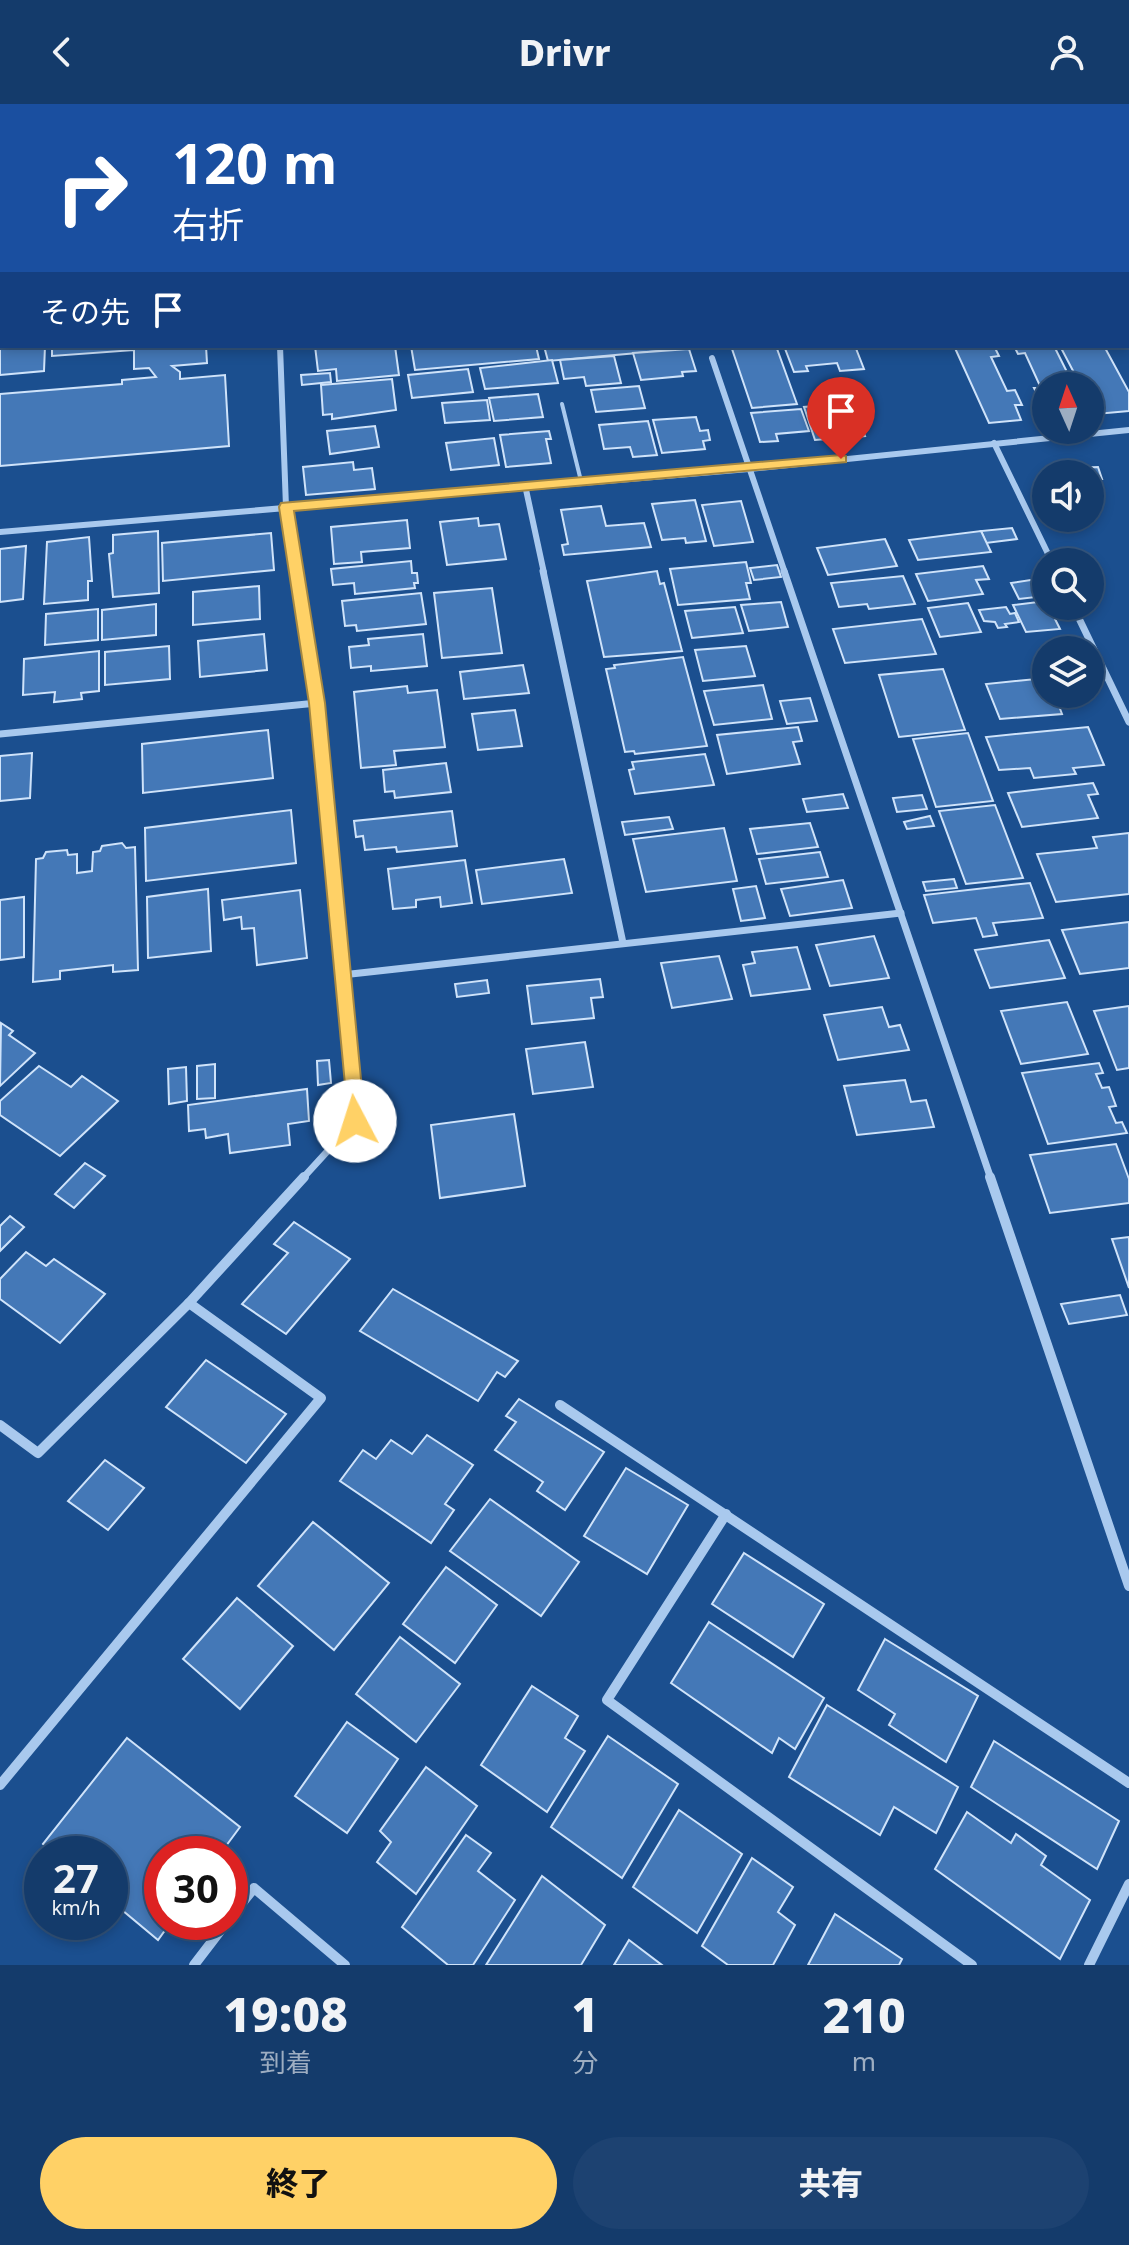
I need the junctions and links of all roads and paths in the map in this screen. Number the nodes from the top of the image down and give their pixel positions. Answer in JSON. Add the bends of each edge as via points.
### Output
{"nodes":[{"id":1,"x":280,"y":348,"type":"edge"},
{"id":2,"x":712,"y":358,"type":"dead end"},
{"id":3,"x":562,"y":404,"type":"dead end"},
{"id":4,"x":1129,"y":430,"type":"edge"},
{"id":5,"x":994,"y":443,"type":"junction"},
{"id":6,"x":749,"y":469,"type":"junction"},
{"id":7,"x":581,"y":481,"type":"junction"},
{"id":8,"x":525,"y":485,"type":"junction"},
{"id":9,"x":286,"y":507,"type":"junction"},
{"id":10,"x":0,"y":532,"type":"edge"},
{"id":11,"x":1045,"y":548,"type":"edge"},
{"id":12,"x":1080,"y":620,"type":"edge"},
{"id":13,"x":317,"y":703,"type":"junction"},
{"id":14,"x":1129,"y":722,"type":"edge"},
{"id":15,"x":0,"y":734,"type":"edge"},
{"id":16,"x":901,"y":913,"type":"junction"},
{"id":17,"x":623,"y":943,"type":"junction"},
{"id":18,"x":342,"y":975,"type":"junction"},
{"id":19,"x":189,"y":1303,"type":"junction"},
{"id":20,"x":560,"y":1405,"type":"dead end"},
{"id":21,"x":0,"y":1425,"type":"edge"},
{"id":22,"x":726,"y":1514,"type":"junction"},
{"id":23,"x":1129,"y":1586,"type":"edge"},
{"id":24,"x":1129,"y":1783,"type":"edge"},
{"id":25,"x":0,"y":1785,"type":"edge"},
{"id":26,"x":1129,"y":1884,"type":"edge"},
{"id":27,"x":248,"y":1896,"type":"edge"},
{"id":28,"x":213,"y":1940,"type":"edge"},
{"id":29,"x":194,"y":1965,"type":"edge"},
{"id":30,"x":345,"y":1965,"type":"edge"},
{"id":31,"x":972,"y":1965,"type":"edge"},
{"id":32,"x":1089,"y":1965,"type":"edge"}],
"edges":[{"from":1,"to":9,"type":"street"},
{"from":2,"to":6,"type":"street"},
{"from":3,"to":7,"type":"lane"},
{"from":4,"to":5,"type":"street"},
{"from":5,"to":6,"type":"street"},
{"from":5,"to":11,"type":"street"},
{"from":6,"to":7,"type":"street"},
{"from":6,"to":16,"type":"street"},
{"from":7,"to":8,"type":"street"},
{"from":8,"to":9,"type":"street"},
{"from":8,"to":17,"type":"street"},
{"from":9,"to":10,"type":"street"},
{"from":9,"to":13,"type":"street"},
{"from":12,"to":14,"type":"street"},
{"from":13,"to":15,"type":"street"},
{"from":13,"to":18,"type":"street"},
{"from":16,"to":17,"type":"street"},
{"from":16,"to":23,"type":"street"},
{"from":17,"to":18,"type":"street"},
{"from":18,"to":19,"type":"street","via":[[355,1121]]},
{"from":19,"to":21,"type":"street","via":[[38,1453]]},
{"from":19,"to":25,"type":"street","via":[[321,1398]]},
{"from":20,"to":22,"type":"street"},
{"from":22,"to":24,"type":"street"},
{"from":22,"to":31,"type":"street","via":[[607,1700]]},
{"from":26,"to":32,"type":"street"},
{"from":27,"to":30,"type":"street","via":[[254,1888]]},
{"from":28,"to":29,"type":"street"}]}
